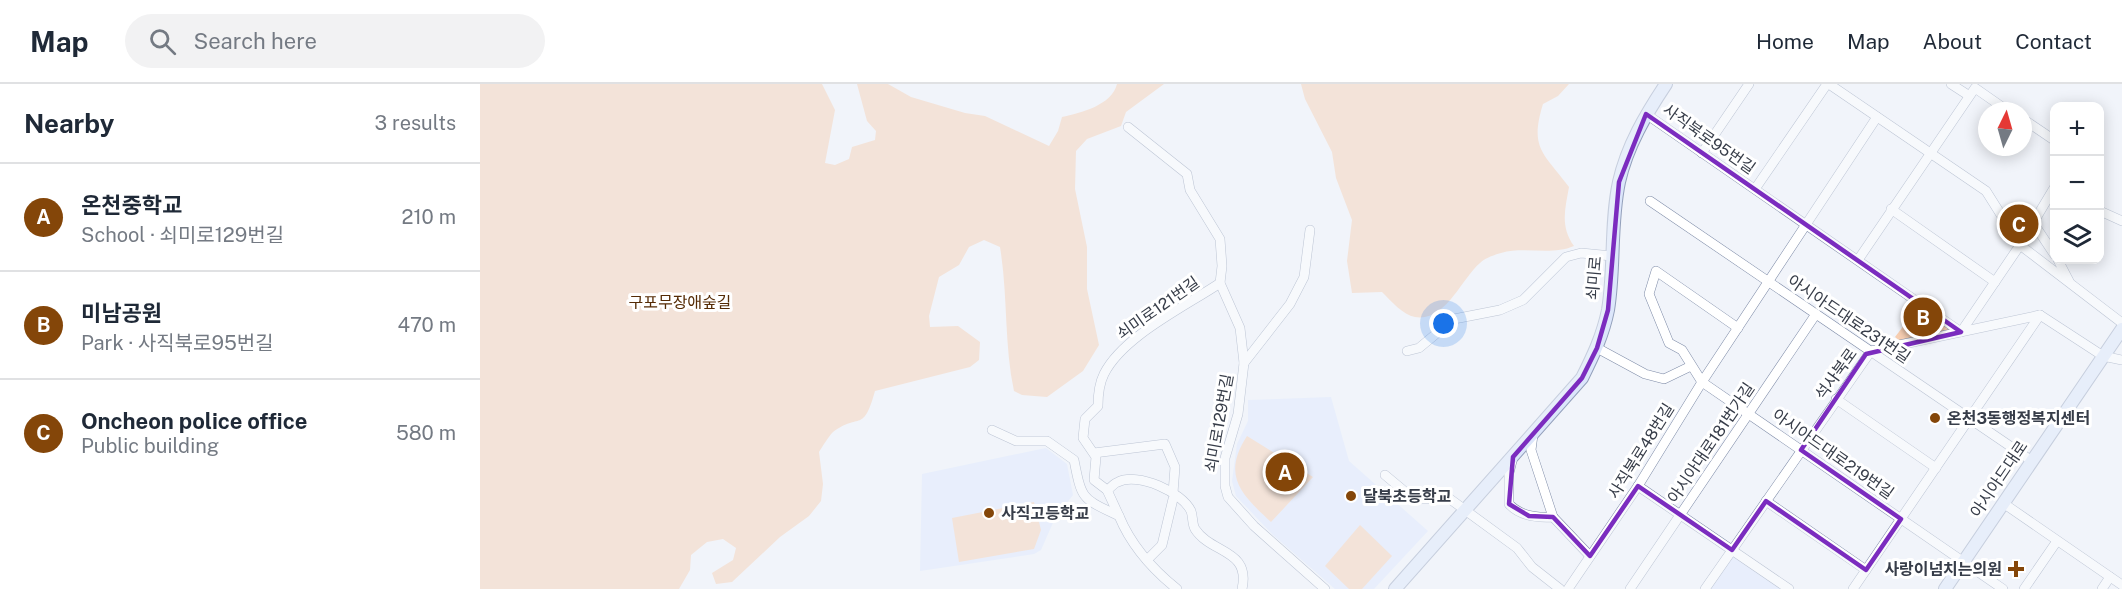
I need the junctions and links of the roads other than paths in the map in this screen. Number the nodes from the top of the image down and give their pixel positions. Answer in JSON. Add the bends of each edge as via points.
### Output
{"nodes":[{"id":1,"x":1666,"y":84,"type":"edge"},
{"id":2,"x":1749,"y":84,"type":"edge"},
{"id":3,"x":1828,"y":84,"type":"edge"},
{"id":4,"x":1951,"y":84,"type":"edge"},
{"id":5,"x":1968,"y":95,"type":"junction"},
{"id":6,"x":1995,"y":102,"type":"edge"},
{"id":7,"x":1646,"y":114,"type":"junction"},
{"id":8,"x":1878,"y":117,"type":"junction"},
{"id":9,"x":2032,"y":125,"type":"edge"},
{"id":10,"x":1128,"y":127,"type":"dead end"},
{"id":11,"x":2050,"y":137,"type":"edge"},
{"id":12,"x":1702,"y":153,"type":"junction"},
{"id":13,"x":1930,"y":153,"type":"junction"},
{"id":14,"x":1755,"y":189,"type":"junction"},
{"id":15,"x":2050,"y":195,"type":"edge"},
{"id":16,"x":1650,"y":201,"type":"dead end"},
{"id":17,"x":1891,"y":209,"type":"junction"},
{"id":18,"x":2104,"y":213,"type":"edge"},
{"id":19,"x":2122,"y":221,"type":"edge"},
{"id":20,"x":2032,"y":222,"type":"junction"},
{"id":21,"x":1806,"y":225,"type":"junction"},
{"id":22,"x":1310,"y":230,"type":"dead end"},
{"id":23,"x":2020,"y":245,"type":"junction"},
{"id":24,"x":2050,"y":247,"type":"edge"},
{"id":25,"x":1612,"y":256,"type":"junction"},
{"id":26,"x":1858,"y":260,"type":"junction"},
{"id":27,"x":2060,"y":264,"type":"edge"},
{"id":28,"x":2069,"y":280,"type":"junction"},
{"id":29,"x":1769,"y":282,"type":"junction"},
{"id":30,"x":1995,"y":282,"type":"junction"},
{"id":31,"x":1220,"y":283,"type":"junction"},
{"id":32,"x":1816,"y":314,"type":"junction"},
{"id":33,"x":2040,"y":315,"type":"junction"},
{"id":34,"x":2122,"y":323,"type":"edge"},
{"id":35,"x":1738,"y":328,"type":"junction"},
{"id":36,"x":2122,"y":329,"type":"edge"},
{"id":37,"x":1961,"y":332,"type":"junction"},
{"id":38,"x":1598,"y":348,"type":"junction"},
{"id":39,"x":1407,"y":351,"type":"dead end"},
{"id":40,"x":1871,"y":351,"type":"junction"},
{"id":41,"x":2103,"y":356,"type":"junction"},
{"id":42,"x":2122,"y":360,"type":"edge"},
{"id":43,"x":1244,"y":363,"type":"junction"},
{"id":44,"x":1691,"y":366,"type":"junction"},
{"id":45,"x":1702,"y":382,"type":"junction"},
{"id":46,"x":1836,"y":399,"type":"junction"},
{"id":47,"x":1749,"y":414,"type":"junction"},
{"id":48,"x":1970,"y":419,"type":"junction"},
{"id":49,"x":992,"y":430,"type":"dead end"},
{"id":50,"x":1533,"y":435,"type":"junction"},
{"id":51,"x":1801,"y":450,"type":"junction"},
{"id":52,"x":1094,"y":453,"type":"junction"},
{"id":53,"x":1513,"y":457,"type":"junction"},
{"id":54,"x":2032,"y":461,"type":"junction"},
{"id":55,"x":1936,"y":468,"type":"junction"},
{"id":56,"x":1385,"y":475,"type":"dead end"},
{"id":57,"x":1638,"y":486,"type":"junction"},
{"id":58,"x":1107,"y":490,"type":"junction"},
{"id":59,"x":1175,"y":495,"type":"junction"},
{"id":60,"x":1766,"y":501,"type":"junction"},
{"id":61,"x":2003,"y":503,"type":"junction"},
{"id":62,"x":1465,"y":511,"type":"junction"},
{"id":63,"x":1680,"y":514,"type":"junction"},
{"id":64,"x":1119,"y":516,"type":"junction"},
{"id":65,"x":1553,"y":517,"type":"junction"},
{"id":66,"x":1901,"y":519,"type":"junction"},
{"id":67,"x":2057,"y":541,"type":"junction"},
{"id":68,"x":1732,"y":550,"type":"junction"},
{"id":69,"x":1590,"y":556,"type":"junction"},
{"id":70,"x":1147,"y":560,"type":"junction"},
{"id":71,"x":1963,"y":562,"type":"junction"},
{"id":72,"x":1866,"y":570,"type":"junction"},
{"id":73,"x":2110,"y":577,"type":"junction"},
{"id":74,"x":2122,"y":585,"type":"edge"},
{"id":75,"x":1177,"y":589,"type":"edge"},
{"id":76,"x":1242,"y":589,"type":"edge"},
{"id":77,"x":1325,"y":589,"type":"edge"},
{"id":78,"x":1395,"y":589,"type":"edge"},
{"id":79,"x":1560,"y":589,"type":"edge"},
{"id":80,"x":1568,"y":589,"type":"edge"},
{"id":81,"x":1630,"y":589,"type":"edge"},
{"id":82,"x":1705,"y":589,"type":"edge"},
{"id":83,"x":1789,"y":589,"type":"edge"},
{"id":84,"x":1853,"y":589,"type":"edge"},
{"id":85,"x":1945,"y":589,"type":"edge"},
{"id":86,"x":2002,"y":589,"type":"edge"},
{"id":87,"x":2024,"y":589,"type":"edge"},
{"id":88,"x":2102,"y":589,"type":"edge"}],
"edges":[{"from":1,"to":7,"type":"main road","name":"쇠미로"},
{"from":2,"to":12,"type":"street"},
{"from":3,"to":8,"type":"street"},
{"from":3,"to":14,"type":"street","name":"사직북로95번길"},
{"from":4,"to":5,"type":"street"},
{"from":5,"to":6,"type":"street","via":[[1975,88]]},
{"from":5,"to":13,"type":"street"},
{"from":7,"to":12,"type":"street","name":"사직북로95번길"},
{"from":7,"to":25,"type":"main road","name":"쇠미로","via":[[1619,182]]},
{"from":8,"to":13,"type":"street"},
{"from":8,"to":21,"type":"street","name":"사직북로48번길"},
{"from":9,"to":11,"type":"street"},
{"from":10,"to":31,"type":"street","name":"쇠미로129번길","via":[[1187,174],[1190,190],[1220,239]]},
{"from":12,"to":14,"type":"street","name":"사직북로95번길"},
{"from":13,"to":17,"type":"street"},
{"from":13,"to":23,"type":"street","via":[[1986,191]]},
{"from":14,"to":21,"type":"street","name":"사직북로95번길"},
{"from":15,"to":20,"type":"street"},
{"from":16,"to":29,"type":"street","name":"아시아드대로231번길"},
{"from":17,"to":26,"type":"street"},
{"from":17,"to":30,"type":"street"},
{"from":18,"to":19,"type":"street"},
{"from":20,"to":23,"type":"street"},
{"from":20,"to":24,"type":"street"},
{"from":21,"to":26,"type":"street","name":"사직북로95번길"},
{"from":21,"to":29,"type":"street","name":"사직북로48번길"},
{"from":22,"to":43,"type":"street","name":"쇠미로129번길","via":[[1304,277],[1290,304]]},
{"from":23,"to":28,"type":"street"},
{"from":23,"to":30,"type":"street"},
{"from":25,"to":38,"type":"main road","name":"쇠미로","via":[[1608,310]]},
{"from":25,"to":39,"type":"street","via":[[1581,253],[1566,257],[1523,300],[1500,310],[1454,320],[1419,348]]},
{"from":26,"to":37,"type":"street","name":"사직북로95번길"},
{"from":27,"to":28,"type":"street"},
{"from":28,"to":34,"type":"street"},
{"from":29,"to":32,"type":"street","name":"아시아드대로231번길"},
{"from":29,"to":35,"type":"street","name":"사직북로48번길"},
{"from":30,"to":37,"type":"street"},
{"from":31,"to":43,"type":"street","name":"쇠미로129번길","via":[[1240,328]]},
{"from":31,"to":52,"type":"street","name":"쇠미로121번길","via":[[1136,338],[1104,373],[1098,389],[1098,406],[1085,419],[1083,438]]},
{"from":32,"to":40,"type":"street","name":"아시아드대로231번길"},
{"from":32,"to":47,"type":"street","name":"아시아대로181번가길"},
{"from":33,"to":37,"type":"street","name":"석사북로"},
{"from":33,"to":41,"type":"street"},
{"from":33,"to":48,"type":"street"},
{"from":35,"to":44,"type":"street","name":"아시아드대로219번길","via":[[1656,271],[1649,294],[1669,343],[1682,350]]},
{"from":35,"to":45,"type":"street","name":"사직북로48번길"},
{"from":36,"to":41,"type":"main road","name":"아시아드대로"},
{"from":37,"to":40,"type":"street","name":"석사북로"},
{"from":38,"to":44,"type":"street","via":[[1645,374],[1664,379]]},
{"from":38,"to":50,"type":"main road","name":"쇠미로","via":[[1582,378]]},
{"from":40,"to":46,"type":"street","name":"석사북로"},
{"from":40,"to":48,"type":"street","name":"아시아드대로231번길"},
{"from":41,"to":42,"type":"street"},
{"from":41,"to":54,"type":"main road","name":"아시아드대로"},
{"from":43,"to":77,"type":"street","name":"쇠미로129번길","via":[[1238,414],[1225,458],[1228,497],[1254,526]]},
{"from":44,"to":45,"type":"street","name":"아시아드대로219번길"},
{"from":45,"to":47,"type":"street","name":"아시아드대로219번길"},
{"from":45,"to":57,"type":"street","name":"사직북로48번길"},
{"from":46,"to":51,"type":"street","name":"석사북로"},
{"from":46,"to":55,"type":"street"},
{"from":47,"to":51,"type":"street","name":"아시아드대로219번길"},
{"from":47,"to":63,"type":"street","name":"아시아대로181번가길"},
{"from":48,"to":54,"type":"street","name":"아시아드대로231번길"},
{"from":48,"to":55,"type":"street"},
{"from":49,"to":64,"type":"street","via":[[1016,441],[1047,441],[1074,460],[1085,500]]},
{"from":50,"to":53,"type":"main road","name":"쇠미로"},
{"from":50,"to":65,"type":"street","via":[[1531,450]]},
{"from":51,"to":60,"type":"street","name":"석사북로"},
{"from":51,"to":66,"type":"street","name":"아시아드대로219번길"},
{"from":52,"to":58,"type":"street","name":"쇠미로121번길","via":[[1094,480]]},
{"from":52,"to":59,"type":"street","via":[[1165,444],[1175,467]]},
{"from":53,"to":62,"type":"main road","name":"쇠미로"},
{"from":53,"to":65,"type":"street","via":[[1509,504],[1529,516]]},
{"from":54,"to":61,"type":"main road","name":"아시아드대로"},
{"from":55,"to":66,"type":"street"},
{"from":56,"to":62,"type":"street","via":[[1409,495],[1422,499],[1444,497]]},
{"from":57,"to":63,"type":"street"},
{"from":57,"to":69,"type":"street","name":"사직북로48번길"},
{"from":58,"to":59,"type":"street","via":[[1118,482],[1133,479],[1150,482]]},
{"from":58,"to":64,"type":"street"},
{"from":59,"to":70,"type":"street","via":[[1162,545]]},
{"from":59,"to":76,"type":"street","via":[[1190,510],[1194,528],[1239,563],[1245,577]]},
{"from":60,"to":68,"type":"street","name":"석사북로"},
{"from":60,"to":72,"type":"street"},
{"from":61,"to":67,"type":"street"},
{"from":61,"to":71,"type":"main road","name":"아시아드대로"},
{"from":62,"to":78,"type":"main road","name":"쇠미로"},
{"from":62,"to":79,"type":"street","via":[[1517,548],[1532,567]]},
{"from":63,"to":68,"type":"street"},
{"from":63,"to":81,"type":"street","name":"아시아대로181번가길"},
{"from":64,"to":70,"type":"street","via":[[1128,537]]},
{"from":65,"to":69,"type":"street"},
{"from":66,"to":71,"type":"street","name":"아시아드대로219번길"},
{"from":66,"to":72,"type":"street"},
{"from":67,"to":73,"type":"street"},
{"from":67,"to":87,"type":"street"},
{"from":68,"to":82,"type":"street","name":"석사북로"},
{"from":68,"to":83,"type":"street"},
{"from":69,"to":80,"type":"street","name":"사직북로48번길"},
{"from":70,"to":75,"type":"street"},
{"from":71,"to":85,"type":"main road","name":"아시아드대로"},
{"from":71,"to":86,"type":"street","name":"아시아드대로219번길"},
{"from":72,"to":84,"type":"street"},
{"from":73,"to":74,"type":"street"},
{"from":73,"to":88,"type":"street"}]}
